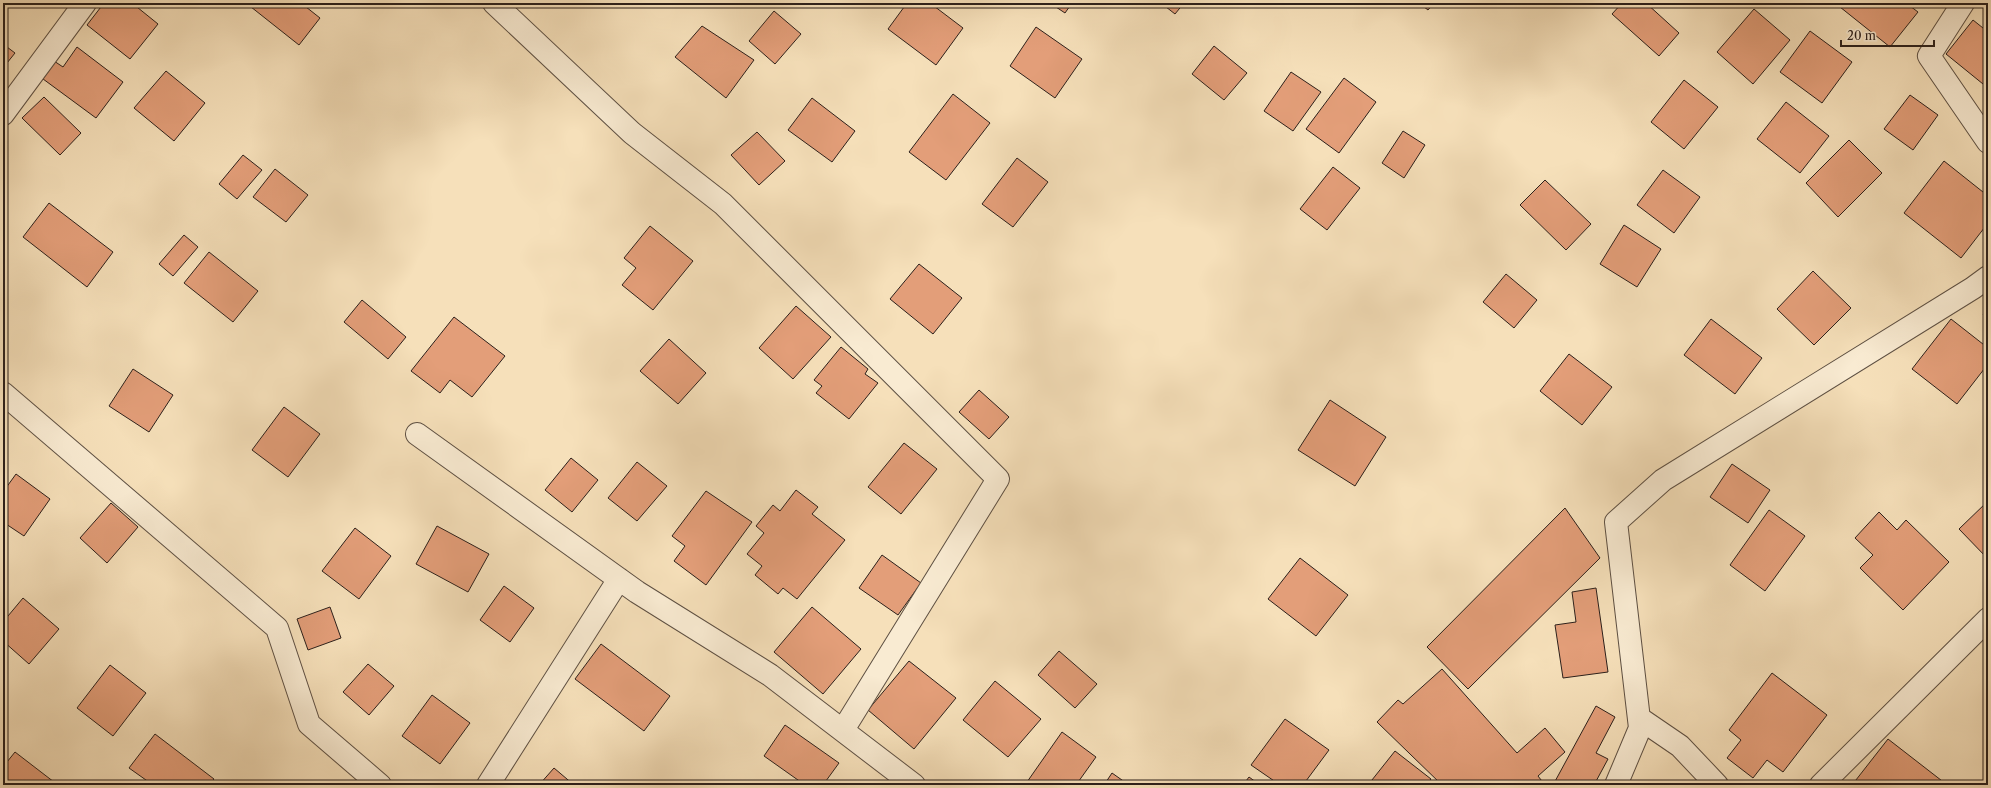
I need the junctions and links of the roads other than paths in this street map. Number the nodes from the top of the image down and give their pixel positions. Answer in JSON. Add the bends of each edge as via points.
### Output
{"nodes":[{"id":1,"x":85,"y":3,"type":"edge"},
{"id":2,"x":494,"y":3,"type":"edge"},
{"id":3,"x":1963,"y":3,"type":"edge"},
{"id":4,"x":3,"y":114,"type":"edge"},
{"id":5,"x":1988,"y":142,"type":"edge"},
{"id":6,"x":1988,"y":277,"type":"edge"},
{"id":7,"x":3,"y":393,"type":"edge"},
{"id":8,"x":417,"y":434,"type":"dead end"},
{"id":9,"x":618,"y":579,"type":"junction"},
{"id":10,"x":1988,"y":619,"type":"edge"},
{"id":11,"x":1639,"y":718,"type":"junction"},
{"id":12,"x":843,"y":730,"type":"junction"},
{"id":13,"x":380,"y":785,"type":"edge"},
{"id":14,"x":488,"y":785,"type":"edge"},
{"id":15,"x":914,"y":785,"type":"edge"},
{"id":16,"x":1616,"y":785,"type":"edge"},
{"id":17,"x":1717,"y":785,"type":"edge"},
{"id":18,"x":1821,"y":785,"type":"edge"}],
"edges":[{"from":1,"to":4,"type":"street"},
{"from":2,"to":12,"type":"street","via":[[632,133],[723,204],[998,479]]},
{"from":3,"to":5,"type":"street","via":[[1928,56]]},
{"from":6,"to":11,"type":"street","via":[[1663,480],[1616,522]]},
{"from":7,"to":13,"type":"street","via":[[277,628],[309,724]]},
{"from":8,"to":9,"type":"street"},
{"from":9,"to":12,"type":"street","via":[[770,675]]},
{"from":9,"to":14,"type":"street"},
{"from":10,"to":18,"type":"street"},
{"from":11,"to":16,"type":"street","via":[[1640,728]]},
{"from":11,"to":17,"type":"street","via":[[1680,746]]},
{"from":12,"to":15,"type":"street"}]}
